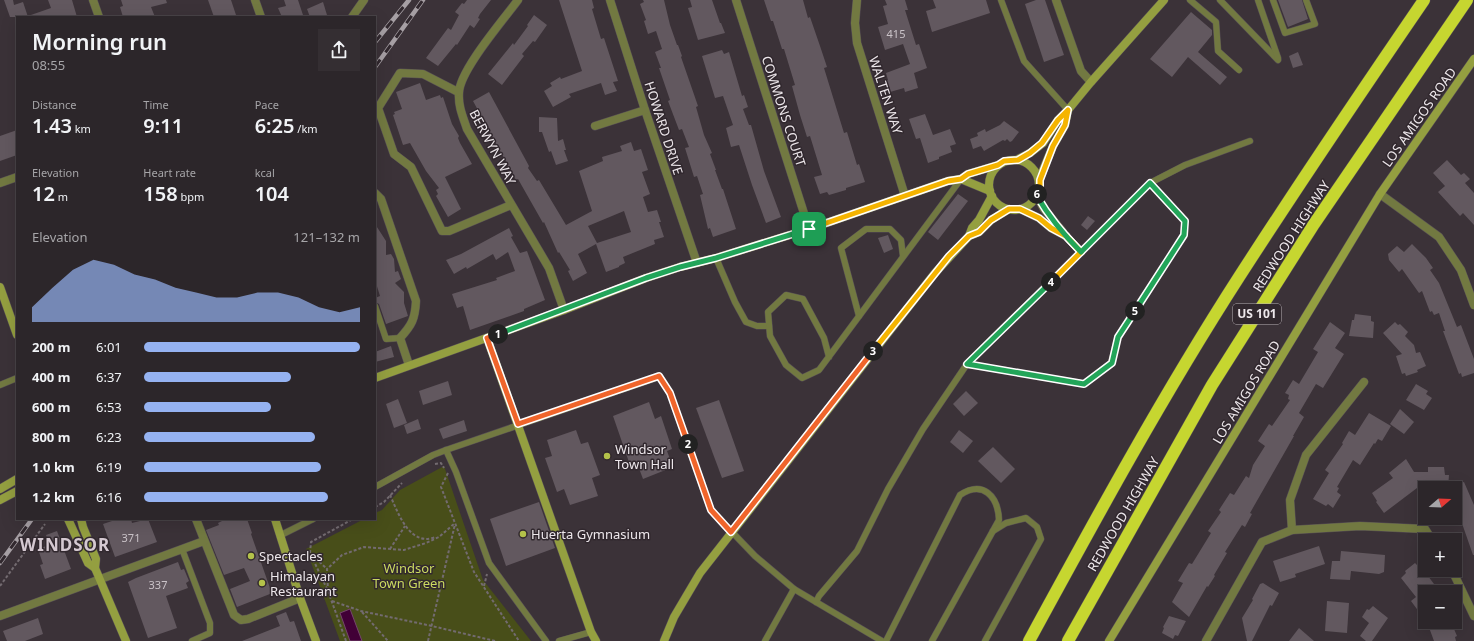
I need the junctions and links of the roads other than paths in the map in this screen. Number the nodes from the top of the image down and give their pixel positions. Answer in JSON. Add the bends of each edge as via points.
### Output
{"nodes":[{"id":1,"x":93,"y":0,"type":"edge"},
{"id":2,"x":255,"y":0,"type":"edge"},
{"id":3,"x":364,"y":0,"type":"edge"},
{"id":4,"x":518,"y":0,"type":"edge"},
{"id":5,"x":610,"y":0,"type":"edge"},
{"id":6,"x":736,"y":0,"type":"edge"},
{"id":7,"x":857,"y":0,"type":"edge"},
{"id":8,"x":1001,"y":0,"type":"edge"},
{"id":9,"x":1056,"y":0,"type":"edge"},
{"id":10,"x":1164,"y":0,"type":"edge"},
{"id":11,"x":1190,"y":0,"type":"edge"},
{"id":12,"x":1220,"y":0,"type":"edge"},
{"id":13,"x":1258,"y":0,"type":"edge"},
{"id":14,"x":1273,"y":0,"type":"edge"},
{"id":15,"x":1306,"y":0,"type":"edge"},
{"id":16,"x":1424,"y":0,"type":"edge"},
{"id":17,"x":1467,"y":0,"type":"edge"},
{"id":18,"x":99,"y":16,"type":"edge"},
{"id":19,"x":260,"y":16,"type":"edge"},
{"id":20,"x":353,"y":16,"type":"edge"},
{"id":21,"x":1474,"y":59,"type":"edge"},
{"id":22,"x":1239,"y":70,"type":"dead end"},
{"id":23,"x":1090,"y":82,"type":"junction"},
{"id":24,"x":458,"y":92,"type":"junction"},
{"id":25,"x":645,"y":110,"type":"junction"},
{"id":26,"x":1068,"y":110,"type":"junction"},
{"id":27,"x":595,"y":126,"type":"dead end"},
{"id":28,"x":1250,"y":141,"type":"dead end"},
{"id":29,"x":1018,"y":160,"type":"junction"},
{"id":30,"x":998,"y":165,"type":"junction"},
{"id":31,"x":16,"y":177,"type":"edge"},
{"id":32,"x":961,"y":179,"type":"junction"},
{"id":33,"x":1040,"y":180,"type":"junction"},
{"id":34,"x":0,"y":183,"type":"edge"},
{"id":35,"x":1150,"y":183,"type":"junction"},
{"id":36,"x":376,"y":194,"type":"edge"},
{"id":37,"x":991,"y":194,"type":"junction"},
{"id":38,"x":1380,"y":194,"type":"junction"},
{"id":39,"x":905,"y":196,"type":"junction"},
{"id":40,"x":1037,"y":196,"type":"junction"},
{"id":41,"x":511,"y":205,"type":"junction"},
{"id":42,"x":1009,"y":209,"type":"junction"},
{"id":43,"x":1020,"y":209,"type":"junction"},
{"id":44,"x":809,"y":229,"type":"junction"},
{"id":45,"x":969,"y":236,"type":"junction"},
{"id":46,"x":1066,"y":236,"type":"junction"},
{"id":47,"x":1081,"y":252,"type":"junction"},
{"id":48,"x":903,"y":256,"type":"junction"},
{"id":49,"x":716,"y":258,"type":"junction"},
{"id":50,"x":697,"y":263,"type":"junction"},
{"id":51,"x":0,"y":287,"type":"edge"},
{"id":52,"x":1474,"y":305,"type":"edge"},
{"id":53,"x":376,"y":309,"type":"edge"},
{"id":54,"x":564,"y":310,"type":"junction"},
{"id":55,"x":859,"y":316,"type":"junction"},
{"id":56,"x":769,"y":326,"type":"junction"},
{"id":57,"x":16,"y":332,"type":"edge"},
{"id":58,"x":400,"y":338,"type":"junction"},
{"id":59,"x":487,"y":338,"type":"junction"},
{"id":60,"x":829,"y":357,"type":"junction"},
{"id":61,"x":967,"y":364,"type":"junction"},
{"id":62,"x":409,"y":365,"type":"junction"},
{"id":63,"x":16,"y":378,"type":"edge"},
{"id":64,"x":376,"y":378,"type":"edge"},
{"id":65,"x":1364,"y":382,"type":"dead end"},
{"id":66,"x":0,"y":385,"type":"edge"},
{"id":67,"x":518,"y":424,"type":"junction"},
{"id":68,"x":446,"y":450,"type":"junction"},
{"id":69,"x":16,"y":480,"type":"edge"},
{"id":70,"x":376,"y":486,"type":"edge"},
{"id":71,"x":0,"y":489,"type":"edge"},
{"id":72,"x":16,"y":492,"type":"edge"},
{"id":73,"x":0,"y":500,"type":"edge"},
{"id":74,"x":68,"y":520,"type":"edge"},
{"id":75,"x":81,"y":520,"type":"edge"},
{"id":76,"x":196,"y":520,"type":"edge"},
{"id":77,"x":275,"y":520,"type":"edge"},
{"id":78,"x":311,"y":520,"type":"edge"},
{"id":79,"x":1292,"y":530,"type":"junction"},
{"id":80,"x":993,"y":531,"type":"junction"},
{"id":81,"x":731,"y":532,"type":"junction"},
{"id":82,"x":1428,"y":533,"type":"edge"},
{"id":83,"x":281,"y":535,"type":"junction"},
{"id":84,"x":204,"y":541,"type":"junction"},
{"id":85,"x":182,"y":549,"type":"junction"},
{"id":86,"x":95,"y":568,"type":"junction"},
{"id":87,"x":1455,"y":577,"type":"edge"},
{"id":88,"x":100,"y":579,"type":"junction"},
{"id":89,"x":794,"y":589,"type":"junction"},
{"id":90,"x":300,"y":598,"type":"junction"},
{"id":91,"x":816,"y":602,"type":"junction"},
{"id":92,"x":0,"y":616,"type":"edge"},
{"id":93,"x":1474,"y":616,"type":"edge"},
{"id":94,"x":591,"y":632,"type":"junction"},
{"id":95,"x":1113,"y":640,"type":"edge"},
{"id":96,"x":126,"y":641,"type":"edge"},
{"id":97,"x":192,"y":641,"type":"edge"},
{"id":98,"x":316,"y":641,"type":"edge"},
{"id":99,"x":546,"y":641,"type":"edge"},
{"id":100,"x":559,"y":641,"type":"edge"},
{"id":101,"x":596,"y":641,"type":"edge"},
{"id":102,"x":664,"y":641,"type":"edge"},
{"id":103,"x":765,"y":641,"type":"edge"},
{"id":104,"x":882,"y":641,"type":"edge"},
{"id":105,"x":886,"y":641,"type":"edge"},
{"id":106,"x":932,"y":641,"type":"edge"},
{"id":107,"x":985,"y":641,"type":"edge"},
{"id":108,"x":1029,"y":641,"type":"edge"},
{"id":109,"x":1068,"y":641,"type":"edge"},
{"id":110,"x":1206,"y":641,"type":"edge"}],
"edges":[{"from":1,"to":18,"type":"street"},
{"from":2,"to":19,"type":"street"},
{"from":3,"to":20,"type":"street"},
{"from":4,"to":24,"type":"street","name":"BERWYN WAY","via":[[473,60]]},
{"from":5,"to":25,"type":"street","name":"HOWARD DRIVE"},
{"from":6,"to":44,"type":"street","name":"COMMONS COURT"},
{"from":7,"to":39,"type":"street","name":"WALTEN WAY","via":[[857,43]]},
{"from":8,"to":26,"type":"lane","via":[[1024,62]]},
{"from":9,"to":23,"type":"street","via":[[1081,70]]},
{"from":10,"to":23,"type":"main road"},
{"from":11,"to":22,"type":"lane","via":[[1216,22],[1218,51]]},
{"from":12,"to":13,"type":"lane","via":[[1278,60]]},
{"from":14,"to":15,"type":"lane","via":[[1285,33],[1315,24]]},
{"from":16,"to":108,"type":"highway","name":"REDWOOD HIGHWAY","number":"US 101","via":[[1335,130],[1235,284],[1140,441]]},
{"from":17,"to":109,"type":"highway","name":"REDWOOD HIGHWAY","number":"US 101","via":[[1314,224],[1212,385]]},
{"from":21,"to":38,"type":"main road","name":"LOS AMIGOS ROAD"},
{"from":23,"to":26,"type":"main road"},
{"from":24,"to":41,"type":"street","name":"BERWYN WAY","via":[[460,112],[467,129]]},
{"from":24,"to":41,"type":"street","via":[[423,74],[400,73],[378,108],[394,154],[411,167],[442,230],[449,232]]},
{"from":25,"to":27,"type":"street"},
{"from":25,"to":50,"type":"street","name":"HOWARD DRIVE"},
{"from":26,"to":29,"type":"main road","via":[[1042,143]]},
{"from":26,"to":33,"type":"main road","via":[[1065,125],[1053,146]]},
{"from":28,"to":35,"type":"lane","via":[[1185,165]]},
{"from":29,"to":30,"type":"main road","via":[[1004,161]]},
{"from":29,"to":33,"type":"main road","via":[[1032,166]]},
{"from":30,"to":32,"type":"main road","via":[[968,174]]},
{"from":30,"to":37,"type":"main road","via":[[990,177]]},
{"from":31,"to":34,"type":"street"},
{"from":32,"to":37,"type":"main road"},
{"from":32,"to":39,"type":"main road"},
{"from":32,"to":48,"type":"lane"},
{"from":33,"to":40,"type":"main road"},
{"from":35,"to":47,"type":"lane"},
{"from":35,"to":61,"type":"lane","via":[[1185,221],[1184,235],[1118,337],[1112,363],[1084,384]]},
{"from":36,"to":58,"type":"street","via":[[381,199],[416,301],[411,326]]},
{"from":37,"to":42,"type":"main road","via":[[996,202]]},
{"from":37,"to":45,"type":"main road"},
{"from":38,"to":52,"type":"street","via":[[1439,237],[1461,270]]},
{"from":38,"to":95,"type":"main road","name":"LOS AMIGOS ROAD"},
{"from":39,"to":44,"type":"main road"},
{"from":40,"to":43,"type":"main road","via":[[1028,206]]},
{"from":40,"to":46,"type":"street"},
{"from":41,"to":54,"type":"street","name":"BERWYN WAY","via":[[549,268]]},
{"from":42,"to":43,"type":"main road"},
{"from":42,"to":45,"type":"main road","via":[[991,220],[979,232]]},
{"from":43,"to":46,"type":"street"},
{"from":44,"to":49,"type":"main road"},
{"from":45,"to":81,"type":"main road","via":[[935,273]]},
{"from":46,"to":47,"type":"lane"},
{"from":47,"to":61,"type":"lane"},
{"from":48,"to":55,"type":"lane"},
{"from":48,"to":55,"type":"lane","via":[[901,240],[890,229],[866,230],[841,248]]},
{"from":49,"to":50,"type":"main road"},
{"from":49,"to":56,"type":"lane","via":[[746,322],[757,326]]},
{"from":50,"to":54,"type":"main road","via":[[646,278]]},
{"from":51,"to":57,"type":"main road"},
{"from":53,"to":58,"type":"lane","via":[[386,339]]},
{"from":54,"to":59,"type":"main road"},
{"from":55,"to":60,"type":"lane"},
{"from":56,"to":60,"type":"lane","via":[[770,336],[786,365],[802,378],[819,370]]},
{"from":56,"to":60,"type":"lane","via":[[768,312],[786,295],[803,299],[824,338]]},
{"from":58,"to":62,"type":"street"},
{"from":59,"to":62,"type":"main road"},
{"from":59,"to":67,"type":"main road"},
{"from":61,"to":91,"type":"lane","via":[[888,489],[856,551]]},
{"from":62,"to":64,"type":"main road"},
{"from":63,"to":66,"type":"lane"},
{"from":65,"to":79,"type":"street","via":[[1306,455],[1290,500]]},
{"from":67,"to":68,"type":"lane"},
{"from":67,"to":81,"type":"lane","via":[[659,376],[670,393],[711,510]]},
{"from":67,"to":94,"type":"main road"},
{"from":68,"to":70,"type":"lane"},
{"from":68,"to":99,"type":"lane","via":[[489,563]]},
{"from":69,"to":71,"type":"main road"},
{"from":72,"to":73,"type":"main road"},
{"from":74,"to":86,"type":"main road","via":[[88,563]]},
{"from":75,"to":86,"type":"main road","via":[[96,559]]},
{"from":76,"to":84,"type":"street"},
{"from":77,"to":83,"type":"main road"},
{"from":78,"to":83,"type":"lane"},
{"from":79,"to":82,"type":"street","via":[[1360,526],[1425,529]]},
{"from":79,"to":110,"type":"street","via":[[1262,542]]},
{"from":80,"to":105,"type":"lane","via":[[999,520],[996,503],[992,497],[977,488],[960,495]]},
{"from":80,"to":106,"type":"lane"},
{"from":80,"to":107,"type":"lane","via":[[1006,523],[1026,518],[1037,526],[1041,539]]},
{"from":81,"to":89,"type":"lane"},
{"from":81,"to":102,"type":"main road","via":[[700,573],[674,617]]},
{"from":83,"to":90,"type":"main road"},
{"from":84,"to":85,"type":"street"},
{"from":84,"to":90,"type":"street","via":[[234,615],[241,620]]},
{"from":85,"to":88,"type":"street"},
{"from":85,"to":97,"type":"lane","via":[[210,623],[210,632]]},
{"from":86,"to":88,"type":"main road"},
{"from":87,"to":93,"type":"street"},
{"from":88,"to":92,"type":"street"},
{"from":88,"to":96,"type":"main road"},
{"from":89,"to":91,"type":"lane"},
{"from":89,"to":103,"type":"lane"},
{"from":90,"to":98,"type":"main road"},
{"from":91,"to":104,"type":"lane"},
{"from":94,"to":100,"type":"lane"},
{"from":94,"to":101,"type":"main road"}]}
